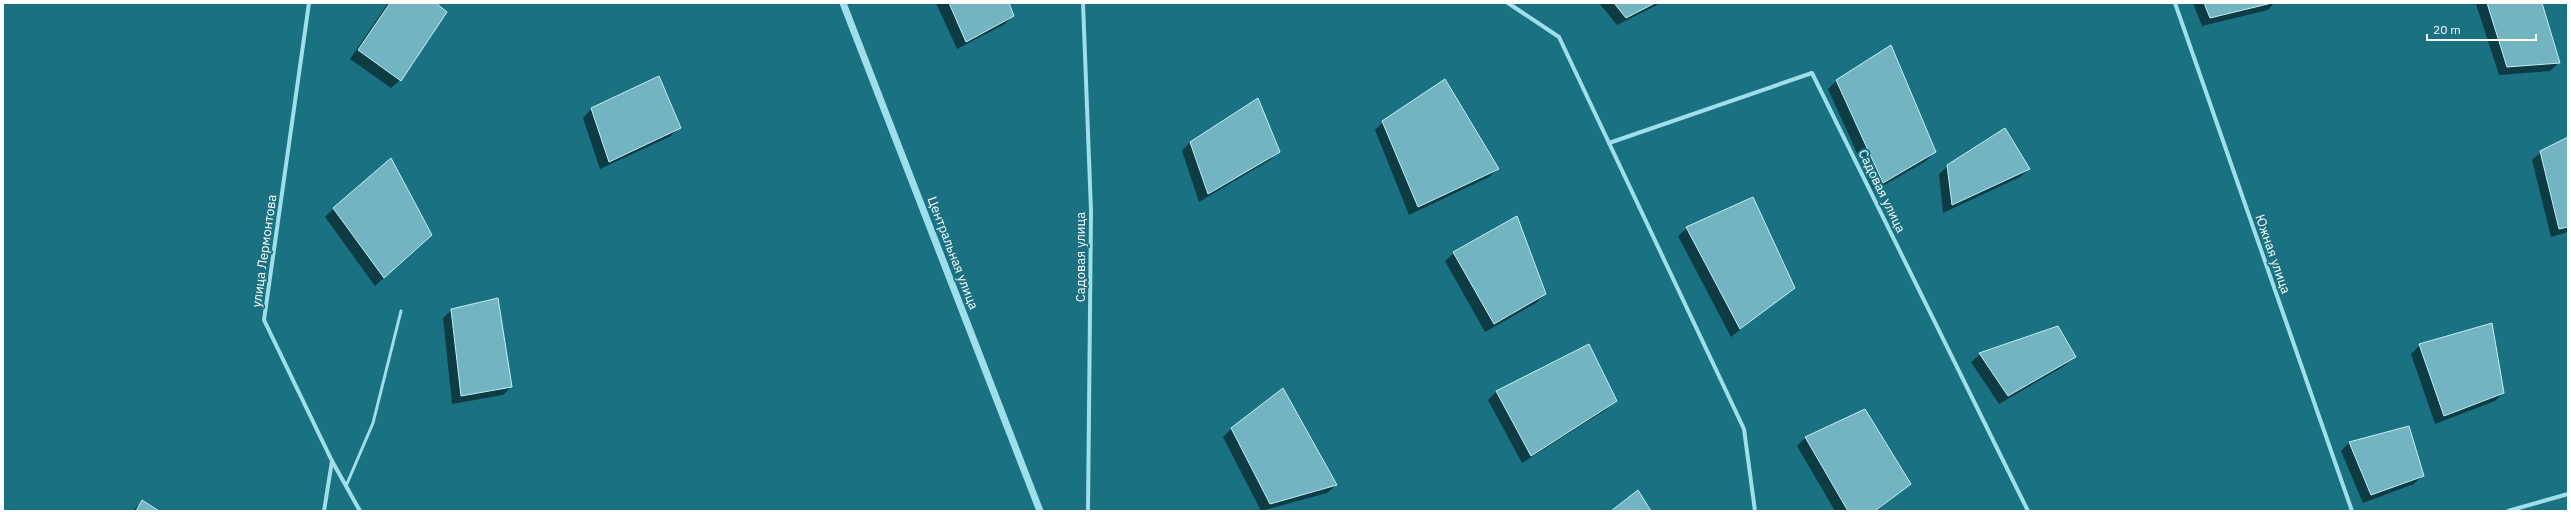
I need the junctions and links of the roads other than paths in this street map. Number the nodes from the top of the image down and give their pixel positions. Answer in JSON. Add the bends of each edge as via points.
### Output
{"nodes":[{"id":1,"x":309,"y":3,"type":"edge"},
{"id":2,"x":843,"y":3,"type":"edge"},
{"id":3,"x":1083,"y":3,"type":"edge"},
{"id":4,"x":1508,"y":3,"type":"edge"},
{"id":5,"x":2174,"y":3,"type":"edge"},
{"id":6,"x":1609,"y":143,"type":"junction"},
{"id":7,"x":401,"y":311,"type":"dead end"},
{"id":8,"x":332,"y":461,"type":"junction"},
{"id":9,"x":346,"y":486,"type":"junction"},
{"id":10,"x":2568,"y":494,"type":"edge"},
{"id":11,"x":324,"y":511,"type":"edge"},
{"id":12,"x":360,"y":511,"type":"edge"},
{"id":13,"x":1040,"y":511,"type":"edge"},
{"id":14,"x":1088,"y":511,"type":"edge"},
{"id":15,"x":1755,"y":511,"type":"edge"},
{"id":16,"x":2028,"y":511,"type":"edge"},
{"id":17,"x":2352,"y":511,"type":"edge"},
{"id":18,"x":2508,"y":511,"type":"edge"}],
"edges":[{"from":1,"to":8,"type":"street","name":"улица Лермонтова","via":[[264,320]]},
{"from":2,"to":13,"type":"street","name":"Центральная улица"},
{"from":3,"to":14,"type":"street","name":"Садовая улица","via":[[1091,211]]},
{"from":4,"to":6,"type":"street","via":[[1559,36]]},
{"from":5,"to":17,"type":"street","name":"Южная улица"},
{"from":6,"to":15,"type":"street","via":[[1744,429]]},
{"from":6,"to":16,"type":"street","name":"Садовая улица","via":[[1812,73]]},
{"from":7,"to":9,"type":"lane","via":[[373,423]]},
{"from":8,"to":9,"type":"street","name":"улица Лермонтова"},
{"from":8,"to":11,"type":"street"},
{"from":9,"to":12,"type":"street","name":"улица Лермонтова"},
{"from":10,"to":18,"type":"street"}]}
